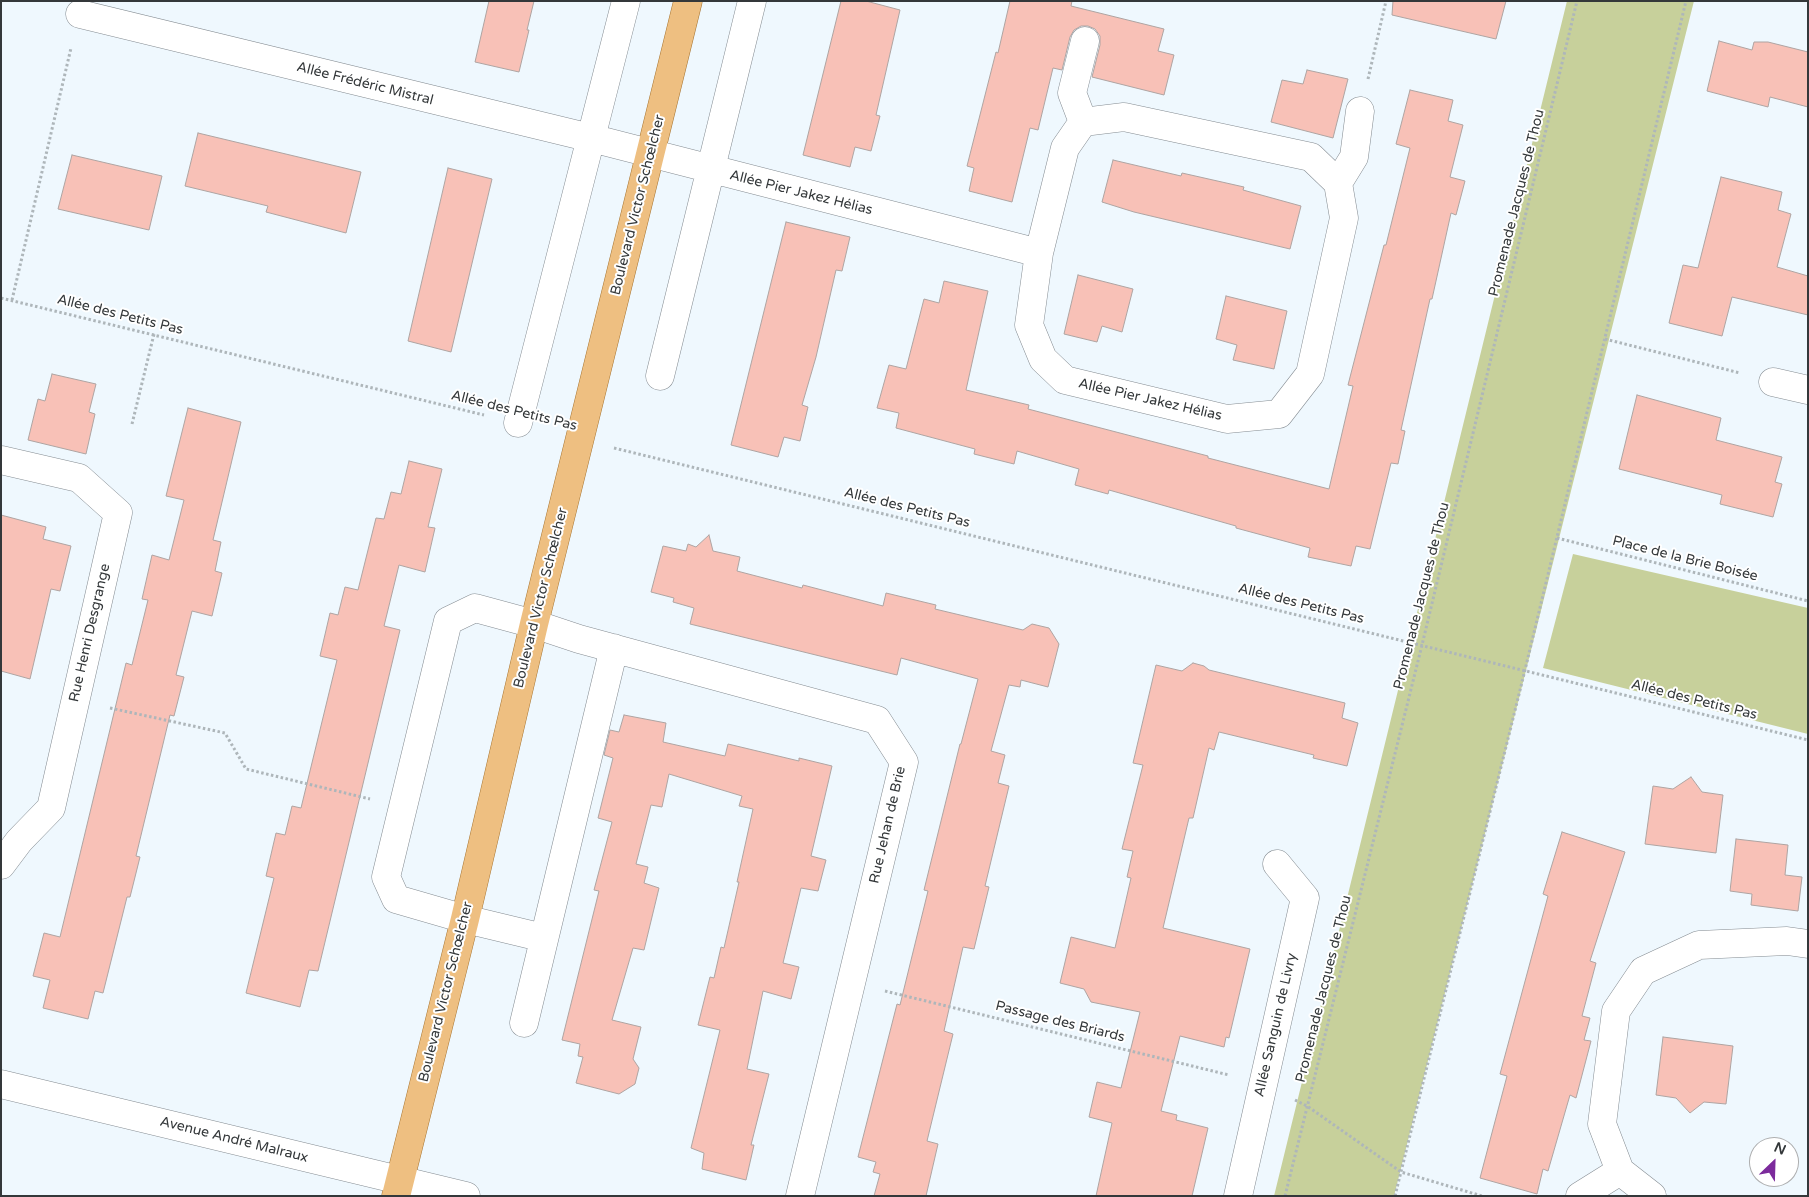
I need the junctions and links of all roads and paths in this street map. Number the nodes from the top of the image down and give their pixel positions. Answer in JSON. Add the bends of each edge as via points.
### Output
{"nodes":[{"id":1,"x":626,"y":1,"type":"edge"},
{"id":2,"x":688,"y":1,"type":"edge"},
{"id":3,"x":752,"y":1,"type":"edge"},
{"id":4,"x":1386,"y":1,"type":"edge"},
{"id":5,"x":1577,"y":1,"type":"edge"},
{"id":6,"x":1686,"y":1,"type":"edge"},
{"id":7,"x":80,"y":14,"type":"joint"},
{"id":8,"x":1085,"y":41,"type":"dead end"},
{"id":9,"x":1360,"y":112,"type":"joint"},
{"id":10,"x":1083,"y":122,"type":"junction"},
{"id":11,"x":591,"y":138,"type":"junction"},
{"id":12,"x":651,"y":154,"type":"junction"},
{"id":13,"x":710,"y":170,"type":"junction"},
{"id":14,"x":1338,"y":183,"type":"junction"},
{"id":15,"x":1039,"y":253,"type":"junction"},
{"id":16,"x":1,"y":298,"type":"edge"},
{"id":17,"x":12,"y":300,"type":"junction"},
{"id":18,"x":154,"y":334,"type":"junction"},
{"id":19,"x":1605,"y":339,"type":"junction"},
{"id":20,"x":660,"y":376,"type":"dead end"},
{"id":21,"x":1774,"y":382,"type":"joint"},
{"id":22,"x":1808,"y":390,"type":"edge"},
{"id":23,"x":518,"y":423,"type":"joint"},
{"id":24,"x":132,"y":424,"type":"dead end"},
{"id":25,"x":581,"y":440,"type":"junction"},
{"id":26,"x":1,"y":460,"type":"edge"},
{"id":27,"x":1556,"y":538,"type":"junction"},
{"id":28,"x":1808,"y":601,"type":"edge"},
{"id":29,"x":534,"y":624,"type":"junction"},
{"id":30,"x":1422,"y":645,"type":"junction"},
{"id":31,"x":614,"y":648,"type":"junction"},
{"id":32,"x":1524,"y":670,"type":"junction"},
{"id":33,"x":75,"y":701,"type":"junction"},
{"id":34,"x":1808,"y":740,"type":"edge"},
{"id":35,"x":403,"y":807,"type":"junction"},
{"id":36,"x":10,"y":839,"type":"edge"},
{"id":37,"x":1277,"y":864,"type":"dead end"},
{"id":38,"x":1,"y":865,"type":"edge"},
{"id":39,"x":465,"y":919,"type":"junction"},
{"id":40,"x":544,"y":938,"type":"junction"},
{"id":41,"x":1808,"y":944,"type":"edge"},
{"id":42,"x":851,"y":983,"type":"junction"},
{"id":43,"x":524,"y":1023,"type":"dead end"},
{"id":44,"x":1,"y":1084,"type":"edge"},
{"id":45,"x":1263,"y":1084,"type":"junction"},
{"id":46,"x":1307,"y":1106,"type":"junction"},
{"id":47,"x":1620,"y":1171,"type":"junction"},
{"id":48,"x":1401,"y":1172,"type":"junction"},
{"id":49,"x":398,"y":1188,"type":"edge"},
{"id":50,"x":466,"y":1196,"type":"edge"},
{"id":51,"x":800,"y":1196,"type":"edge"},
{"id":52,"x":1238,"y":1196,"type":"edge"},
{"id":53,"x":1285,"y":1196,"type":"edge"},
{"id":54,"x":1395,"y":1196,"type":"edge"},
{"id":55,"x":1482,"y":1196,"type":"edge"},
{"id":56,"x":1580,"y":1196,"type":"edge"},
{"id":57,"x":1652,"y":1196,"type":"edge"}],
"edges":[{"from":1,"to":11,"type":"street"},
{"from":2,"to":12,"type":"main road","name":"Boulevard Victor Schœlcher"},
{"from":3,"to":13,"type":"street"},
{"from":4,"to":9,"type":"path"},
{"from":5,"to":30,"type":"path","name":"Promenade Jacques de Thou"},
{"from":6,"to":19,"type":"path"},
{"from":7,"to":11,"type":"street","name":"Allée Frédéric Mistral"},
{"from":7,"to":17,"type":"path"},
{"from":8,"to":10,"type":"street","via":[[1072,94]]},
{"from":9,"to":14,"type":"street","via":[[1354,157]]},
{"from":10,"to":14,"type":"street","via":[[1124,117],[1311,157]]},
{"from":10,"to":15,"type":"street","name":"Allée Pier Jakez Hélias","via":[[1065,148]]},
{"from":11,"to":12,"type":"street","name":"Allée Frédéric Mistral"},
{"from":11,"to":23,"type":"street"},
{"from":12,"to":13,"type":"street","name":"Allée Pier Jakez Hélias"},
{"from":12,"to":25,"type":"main road","name":"Boulevard Victor Schœlcher"},
{"from":13,"to":15,"type":"street","name":"Allée Pier Jakez Hélias"},
{"from":13,"to":20,"type":"street"},
{"from":14,"to":15,"type":"street","name":"Allée Pier Jakez Hélias","via":[[1344,218],[1310,374],[1279,414],[1227,419],[1065,380],[1043,359],[1029,325]]},
{"from":16,"to":17,"type":"path","name":"Allée des Petits Pas"},
{"from":17,"to":18,"type":"path","name":"Allée des Petits Pas"},
{"from":18,"to":23,"type":"path","name":"Allée des Petits Pas"},
{"from":18,"to":24,"type":"path"},
{"from":19,"to":21,"type":"path"},
{"from":19,"to":27,"type":"path"},
{"from":21,"to":22,"type":"street"},
{"from":25,"to":29,"type":"main road","name":"Boulevard Victor Schœlcher"},
{"from":25,"to":30,"type":"path","name":"Allée des Petits Pas"},
{"from":26,"to":33,"type":"street","name":"Rue Henri Desgrange","via":[[79,478],[118,513]]},
{"from":27,"to":28,"type":"path","name":"Place de la Brie Boisée"},
{"from":27,"to":32,"type":"path"},
{"from":29,"to":31,"type":"street","name":"Rue Jehan de Brie"},
{"from":29,"to":35,"type":"street","name":"Rue Jehan de Brie","via":[[475,608],[448,621]]},
{"from":29,"to":39,"type":"main road","name":"Boulevard Victor Schœlcher"},
{"from":30,"to":32,"type":"path","name":"Allée des Petits Pas"},
{"from":30,"to":46,"type":"path","name":"Promenade Jacques de Thou"},
{"from":31,"to":40,"type":"street"},
{"from":31,"to":42,"type":"street","name":"Rue Jehan de Brie","via":[[877,720],[904,762]]},
{"from":32,"to":34,"type":"path","name":"Allée des Petits Pas"},
{"from":32,"to":48,"type":"path"},
{"from":33,"to":35,"type":"path","via":[[225,733],[246,769]]},
{"from":33,"to":36,"type":"street","name":"Rue Henri Desgrange","via":[[51,808]]},
{"from":35,"to":39,"type":"street","via":[[386,877],[396,899]]},
{"from":36,"to":38,"type":"street","name":"Rue Henri Desgrange"},
{"from":37,"to":45,"type":"street","name":"Allée Sanguin de Livry","via":[[1305,898]]},
{"from":39,"to":40,"type":"street"},
{"from":39,"to":49,"type":"main road","name":"Boulevard Victor Schœlcher"},
{"from":40,"to":43,"type":"street"},
{"from":41,"to":47,"type":"street","via":[[1786,941],[1699,945],[1643,970],[1616,1011],[1602,1124]]},
{"from":42,"to":45,"type":"path","name":"Passage des Briards"},
{"from":42,"to":51,"type":"street","name":"Rue Jehan de Brie"},
{"from":44,"to":49,"type":"street","name":"Avenue André Malraux"},
{"from":45,"to":46,"type":"path","name":"Passage des Briards"},
{"from":45,"to":52,"type":"street","name":"Allée Sanguin de Livry"},
{"from":46,"to":48,"type":"path","name":"Passage des Briards"},
{"from":46,"to":53,"type":"path","name":"Promenade Jacques de Thou"},
{"from":47,"to":56,"type":"street"},
{"from":47,"to":57,"type":"street"},
{"from":48,"to":54,"type":"path"},
{"from":48,"to":55,"type":"path","name":"Passage des Briards"},
{"from":49,"to":50,"type":"street","name":"Avenue André Malraux"}]}
